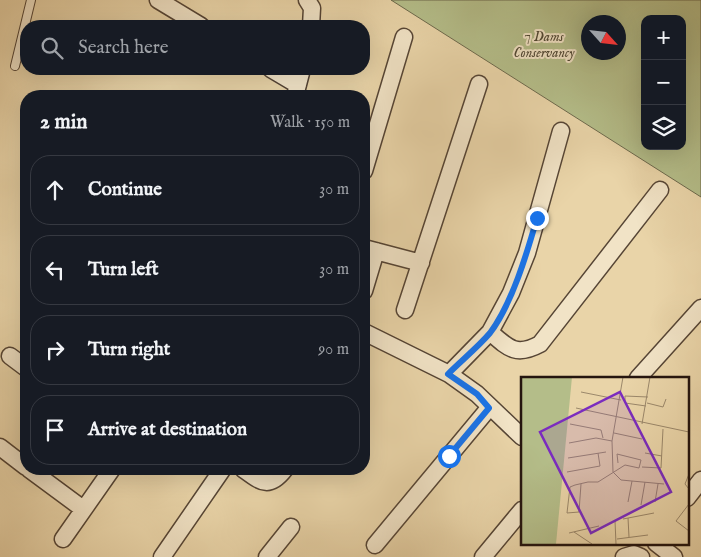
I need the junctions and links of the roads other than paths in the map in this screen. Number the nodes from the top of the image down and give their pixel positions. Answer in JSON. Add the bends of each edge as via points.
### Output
{"nodes":[{"id":1,"x":31,"y":0,"type":"edge"},
{"id":2,"x":158,"y":0,"type":"edge"},
{"id":3,"x":307,"y":0,"type":"edge"},
{"id":4,"x":26,"y":20,"type":"edge"},
{"id":5,"x":191,"y":20,"type":"edge"},
{"id":6,"x":312,"y":20,"type":"edge"},
{"id":7,"x":404,"y":37,"type":"dead end"},
{"id":8,"x":20,"y":45,"type":"edge"},
{"id":9,"x":15,"y":66,"type":"dead end"},
{"id":10,"x":278,"y":75,"type":"edge"},
{"id":11,"x":300,"y":75,"type":"edge"},
{"id":12,"x":479,"y":84,"type":"dead end"},
{"id":13,"x":296,"y":90,"type":"edge"},
{"id":14,"x":561,"y":131,"type":"dead end"},
{"id":15,"x":370,"y":151,"type":"edge"},
{"id":16,"x":660,"y":190,"type":"dead end"},
{"id":17,"x":370,"y":249,"type":"edge"},
{"id":18,"x":421,"y":263,"type":"junction"},
{"id":19,"x":701,"y":308,"type":"edge"},
{"id":20,"x":405,"y":310,"type":"dead end"},
{"id":21,"x":490,"y":332,"type":"junction"},
{"id":22,"x":370,"y":335,"type":"edge"},
{"id":23,"x":10,"y":356,"type":"dead end"},
{"id":24,"x":20,"y":364,"type":"edge"},
{"id":25,"x":448,"y":374,"type":"junction"},
{"id":26,"x":639,"y":377,"type":"edge"},
{"id":27,"x":489,"y":408,"type":"junction"},
{"id":28,"x":521,"y":436,"type":"edge"},
{"id":29,"x":0,"y":447,"type":"edge"},
{"id":30,"x":20,"y":462,"type":"edge"},
{"id":31,"x":37,"y":475,"type":"edge"},
{"id":32,"x":108,"y":475,"type":"edge"},
{"id":33,"x":219,"y":475,"type":"edge"},
{"id":34,"x":251,"y":475,"type":"edge"},
{"id":35,"x":280,"y":475,"type":"edge"},
{"id":36,"x":701,"y":480,"type":"edge"},
{"id":37,"x":688,"y":497,"type":"edge"},
{"id":38,"x":83,"y":510,"type":"junction"},
{"id":39,"x":521,"y":511,"type":"edge"},
{"id":40,"x":291,"y":527,"type":"dead end"},
{"id":41,"x":63,"y":539,"type":"dead end"},
{"id":42,"x":657,"y":544,"type":"edge"},
{"id":43,"x":375,"y":545,"type":"dead end"},
{"id":44,"x":162,"y":557,"type":"edge"},
{"id":45,"x":267,"y":557,"type":"edge"},
{"id":46,"x":483,"y":557,"type":"edge"},
{"id":47,"x":624,"y":557,"type":"edge"},
{"id":48,"x":641,"y":557,"type":"edge"},
{"id":49,"x":674,"y":557,"type":"edge"}],
"edges":[{"from":1,"to":4,"type":"lane"},
{"from":2,"to":5,"type":"street"},
{"from":3,"to":6,"type":"street","via":[[312,8]]},
{"from":7,"to":15,"type":"street"},
{"from":8,"to":9,"type":"lane"},
{"from":10,"to":13,"type":"street"},
{"from":11,"to":13,"type":"street"},
{"from":12,"to":18,"type":"street"},
{"from":14,"to":21,"type":"street","via":[[527,253]]},
{"from":16,"to":21,"type":"street","via":[[540,344],[513,350]]},
{"from":17,"to":18,"type":"street"},
{"from":18,"to":20,"type":"street"},
{"from":19,"to":26,"type":"street"},
{"from":21,"to":25,"type":"street"},
{"from":22,"to":25,"type":"street"},
{"from":23,"to":24,"type":"street"},
{"from":25,"to":27,"type":"street","via":[[477,394]]},
{"from":27,"to":28,"type":"street"},
{"from":27,"to":43,"type":"street"},
{"from":29,"to":30,"type":"street"},
{"from":31,"to":38,"type":"street"},
{"from":32,"to":38,"type":"street"},
{"from":33,"to":44,"type":"street"},
{"from":34,"to":35,"type":"street","via":[[260,482]]},
{"from":36,"to":37,"type":"street"},
{"from":38,"to":41,"type":"street"},
{"from":39,"to":46,"type":"street"},
{"from":40,"to":45,"type":"street"},
{"from":42,"to":49,"type":"street"},
{"from":47,"to":48,"type":"street","via":[[634,554]]}]}
